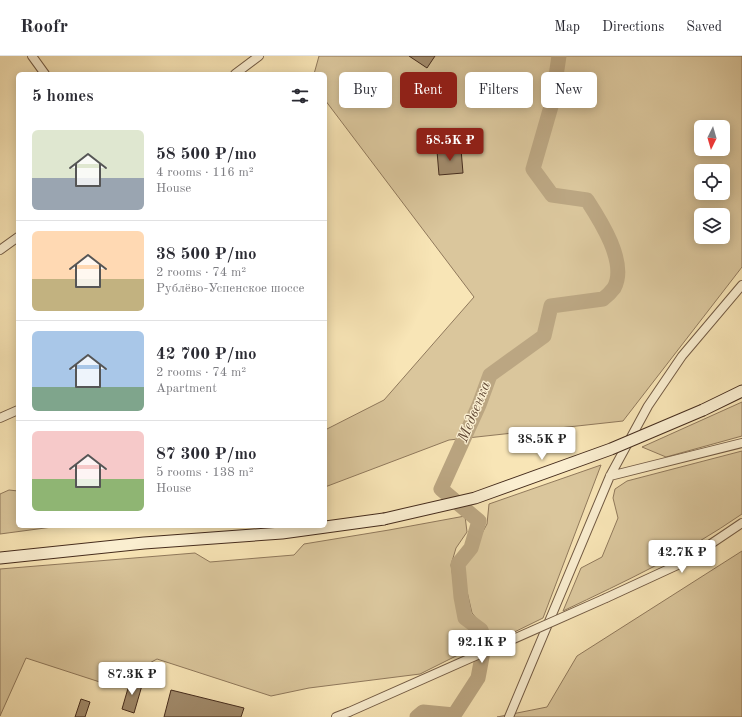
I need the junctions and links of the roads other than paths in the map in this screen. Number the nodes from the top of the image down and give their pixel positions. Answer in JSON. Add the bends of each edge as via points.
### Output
{"nodes":[{"id":1,"x":32,"y":56,"type":"edge"},
{"id":2,"x":259,"y":56,"type":"edge"},
{"id":3,"x":44,"y":72,"type":"edge"},
{"id":4,"x":238,"y":72,"type":"edge"},
{"id":5,"x":16,"y":238,"type":"edge"},
{"id":6,"x":0,"y":250,"type":"edge"},
{"id":7,"x":742,"y":285,"type":"edge"},
{"id":8,"x":742,"y":391,"type":"edge"},
{"id":9,"x":16,"y":411,"type":"edge"},
{"id":10,"x":0,"y":418,"type":"edge"},
{"id":11,"x":742,"y":443,"type":"edge"},
{"id":12,"x":610,"y":476,"type":"junction"},
{"id":13,"x":742,"y":522,"type":"edge"},
{"id":14,"x":327,"y":526,"type":"edge"},
{"id":15,"x":316,"y":528,"type":"edge"},
{"id":16,"x":0,"y":558,"type":"edge"},
{"id":17,"x":336,"y":717,"type":"edge"},
{"id":18,"x":509,"y":717,"type":"edge"}],
"edges":[{"from":1,"to":3,"type":"street"},
{"from":2,"to":4,"type":"street"},
{"from":5,"to":6,"type":"street"},
{"from":7,"to":12,"type":"street","via":[[682,356],[648,406]]},
{"from":8,"to":14,"type":"main road","bridge":true,"via":[[611,449],[476,498],[384,518]]},
{"from":9,"to":10,"type":"street"},
{"from":11,"to":12,"type":"street"},
{"from":12,"to":18,"type":"street"},
{"from":13,"to":17,"type":"street","bridge":true,"via":[[684,562]]},
{"from":15,"to":16,"type":"main road","bridge":true}]}
